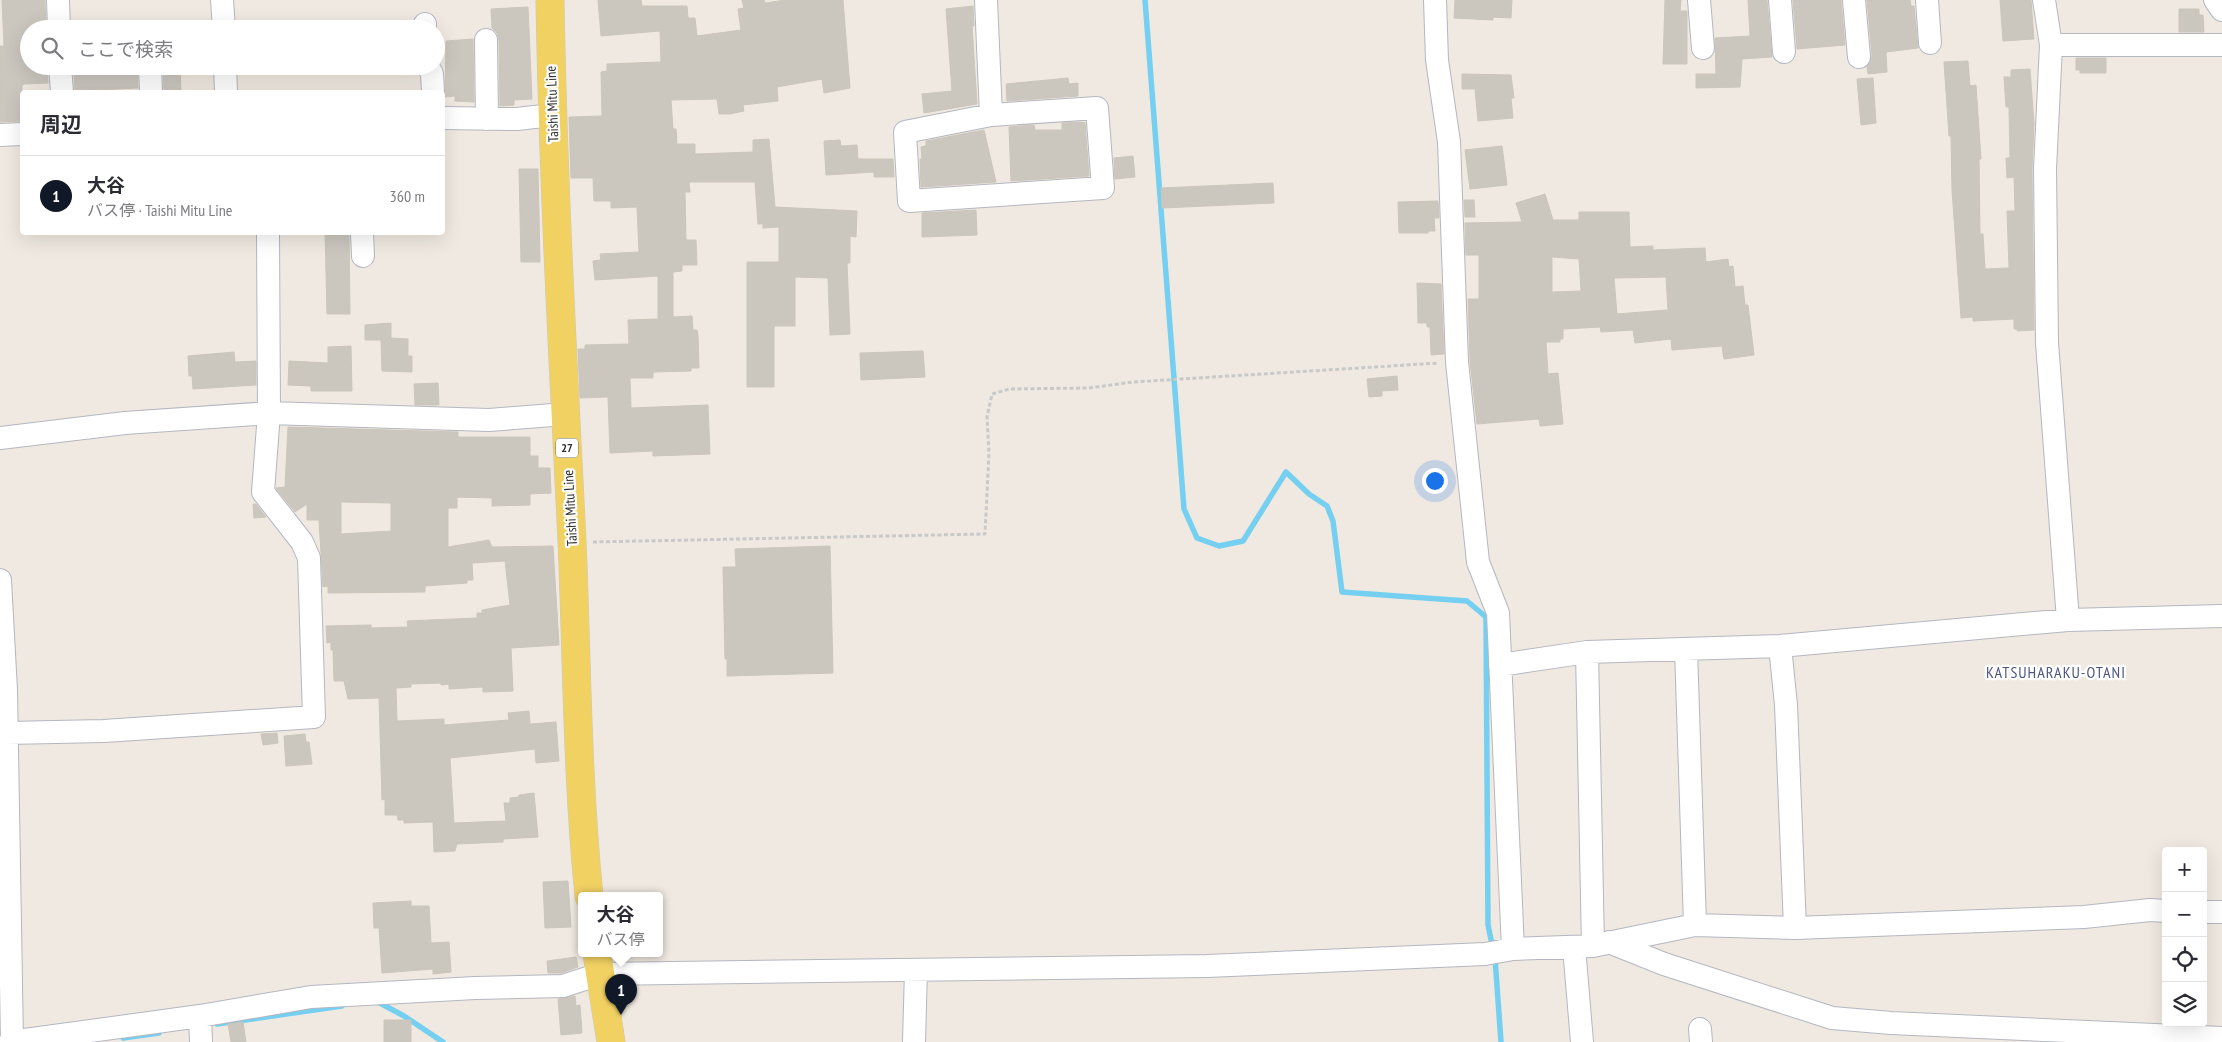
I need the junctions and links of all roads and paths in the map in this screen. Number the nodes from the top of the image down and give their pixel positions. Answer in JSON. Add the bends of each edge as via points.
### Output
{"nodes":[{"id":1,"x":58,"y":0,"type":"edge"},
{"id":2,"x":222,"y":0,"type":"edge"},
{"id":3,"x":550,"y":0,"type":"edge"},
{"id":4,"x":986,"y":0,"type":"edge"},
{"id":5,"x":1435,"y":0,"type":"edge"},
{"id":6,"x":1699,"y":0,"type":"edge"},
{"id":7,"x":1780,"y":0,"type":"edge"},
{"id":8,"x":1854,"y":0,"type":"edge"},
{"id":9,"x":1927,"y":0,"type":"edge"},
{"id":10,"x":2044,"y":0,"type":"edge"},
{"id":11,"x":2215,"y":0,"type":"edge"},
{"id":12,"x":2222,"y":10,"type":"edge"},
{"id":13,"x":59,"y":20,"type":"edge"},
{"id":14,"x":223,"y":20,"type":"edge"},
{"id":15,"x":486,"y":40,"type":"dead end"},
{"id":16,"x":1930,"y":43,"type":"dead end"},
{"id":17,"x":2051,"y":45,"type":"junction"},
{"id":18,"x":2222,"y":45,"type":"edge"},
{"id":19,"x":1703,"y":48,"type":"dead end"},
{"id":20,"x":1784,"y":52,"type":"dead end"},
{"id":21,"x":1859,"y":57,"type":"dead end"},
{"id":22,"x":61,"y":75,"type":"edge"},
{"id":23,"x":150,"y":75,"type":"edge"},
{"id":24,"x":225,"y":75,"type":"edge"},
{"id":25,"x":432,"y":75,"type":"edge"},
{"id":26,"x":62,"y":90,"type":"edge"},
{"id":27,"x":151,"y":90,"type":"edge"},
{"id":28,"x":226,"y":90,"type":"edge"},
{"id":29,"x":433,"y":90,"type":"edge"},
{"id":30,"x":552,"y":115,"type":"junction"},
{"id":31,"x":991,"y":115,"type":"junction"},
{"id":32,"x":445,"y":118,"type":"edge"},
{"id":33,"x":487,"y":119,"type":"junction"},
{"id":34,"x":20,"y":134,"type":"edge"},
{"id":35,"x":0,"y":135,"type":"edge"},
{"id":36,"x":268,"y":235,"type":"edge"},
{"id":37,"x":362,"y":235,"type":"edge"},
{"id":38,"x":363,"y":256,"type":"dead end"},
{"id":39,"x":1457,"y":362,"type":"junction"},
{"id":40,"x":269,"y":412,"type":"junction"},
{"id":41,"x":565,"y":414,"type":"junction"},
{"id":42,"x":0,"y":438,"type":"edge"},
{"id":43,"x":572,"y":543,"type":"junction"},
{"id":44,"x":0,"y":580,"type":"edge"},
{"id":45,"x":2222,"y":616,"type":"edge"},
{"id":46,"x":2068,"y":620,"type":"junction"},
{"id":47,"x":1780,"y":646,"type":"junction"},
{"id":48,"x":1686,"y":649,"type":"junction"},
{"id":49,"x":1587,"y":652,"type":"junction"},
{"id":50,"x":1500,"y":665,"type":"junction"},
{"id":51,"x":6,"y":733,"type":"junction"},
{"id":52,"x":590,"y":892,"type":"edge"},
{"id":53,"x":2162,"y":911,"type":"edge"},
{"id":54,"x":2207,"y":912,"type":"edge"},
{"id":55,"x":2222,"y":912,"type":"edge"},
{"id":56,"x":1695,"y":924,"type":"junction"},
{"id":57,"x":1795,"y":928,"type":"junction"},
{"id":58,"x":1592,"y":945,"type":"junction"},
{"id":59,"x":1513,"y":949,"type":"junction"},
{"id":60,"x":599,"y":964,"type":"edge"},
{"id":61,"x":916,"y":970,"type":"junction"},
{"id":62,"x":200,"y":1016,"type":"junction"},
{"id":63,"x":1892,"y":1033,"type":"edge"},
{"id":64,"x":2032,"y":1036,"type":"edge"},
{"id":65,"x":2222,"y":1038,"type":"edge"},
{"id":66,"x":11,"y":1042,"type":"edge"},
{"id":67,"x":201,"y":1042,"type":"edge"},
{"id":68,"x":611,"y":1042,"type":"edge"},
{"id":69,"x":914,"y":1042,"type":"edge"},
{"id":70,"x":1582,"y":1042,"type":"edge"}],
"edges":[{"from":1,"to":13,"type":"street"},
{"from":2,"to":14,"type":"street"},
{"from":3,"to":30,"type":"main road","name":"Taishi Mitu Line","number":"27"},
{"from":4,"to":31,"type":"street"},
{"from":5,"to":39,"type":"street","via":[[1437,60],[1449,142]]},
{"from":6,"to":19,"type":"street"},
{"from":7,"to":20,"type":"street"},
{"from":8,"to":21,"type":"street"},
{"from":9,"to":16,"type":"street"},
{"from":10,"to":17,"type":"street"},
{"from":11,"to":12,"type":"street"},
{"from":15,"to":33,"type":"street"},
{"from":17,"to":18,"type":"street"},
{"from":17,"to":46,"type":"street","via":[[2045,169],[2047,343]]},
{"from":22,"to":26,"type":"street"},
{"from":23,"to":27,"type":"street"},
{"from":24,"to":28,"type":"street"},
{"from":25,"to":29,"type":"street"},
{"from":30,"to":33,"type":"street"},
{"from":30,"to":41,"type":"main road","name":"Taishi Mitu Line","number":"27"},
{"from":31,"to":31,"type":"street","via":[[905,132],[909,201],[1103,188],[1097,108]]},
{"from":32,"to":33,"type":"street"},
{"from":34,"to":35,"type":"street"},
{"from":36,"to":40,"type":"street"},
{"from":37,"to":38,"type":"street"},
{"from":39,"to":43,"type":"path","via":[[1133,382],[1088,388],[1009,389],[992,394],[987,417],[985,534]]},
{"from":39,"to":50,"type":"street","via":[[1478,562],[1498,613]]},
{"from":40,"to":41,"type":"street","via":[[489,420]]},
{"from":40,"to":42,"type":"street","via":[[125,423]]},
{"from":40,"to":51,"type":"street","via":[[263,492],[302,542],[309,558],[314,717],[104,731]]},
{"from":41,"to":43,"type":"main road","name":"Taishi Mitu Line","number":"27"},
{"from":43,"to":52,"type":"main road","name":"Taishi Mitu Line","number":"27","via":[[577,714]]},
{"from":44,"to":51,"type":"street"},
{"from":45,"to":46,"type":"street"},
{"from":46,"to":47,"type":"street"},
{"from":47,"to":48,"type":"street"},
{"from":47,"to":57,"type":"street","via":[[1786,705]]},
{"from":48,"to":49,"type":"street"},
{"from":48,"to":56,"type":"street"},
{"from":49,"to":50,"type":"street"},
{"from":49,"to":58,"type":"street"},
{"from":50,"to":59,"type":"street"},
{"from":51,"to":66,"type":"street"},
{"from":53,"to":57,"type":"street","via":[[2084,917]]},
{"from":54,"to":55,"type":"street"},
{"from":56,"to":57,"type":"street"},
{"from":56,"to":58,"type":"street"},
{"from":58,"to":59,"type":"street"},
{"from":58,"to":63,"type":"street"},
{"from":58,"to":70,"type":"street"},
{"from":59,"to":61,"type":"street","via":[[1485,954],[1207,966]]},
{"from":60,"to":61,"type":"street"},
{"from":60,"to":62,"type":"street","via":[[563,986],[311,997]]},
{"from":60,"to":68,"type":"main road"},
{"from":61,"to":69,"type":"street"},
{"from":62,"to":66,"type":"street"},
{"from":62,"to":67,"type":"street"},
{"from":63,"to":64,"type":"street"},
{"from":64,"to":65,"type":"street"}]}
